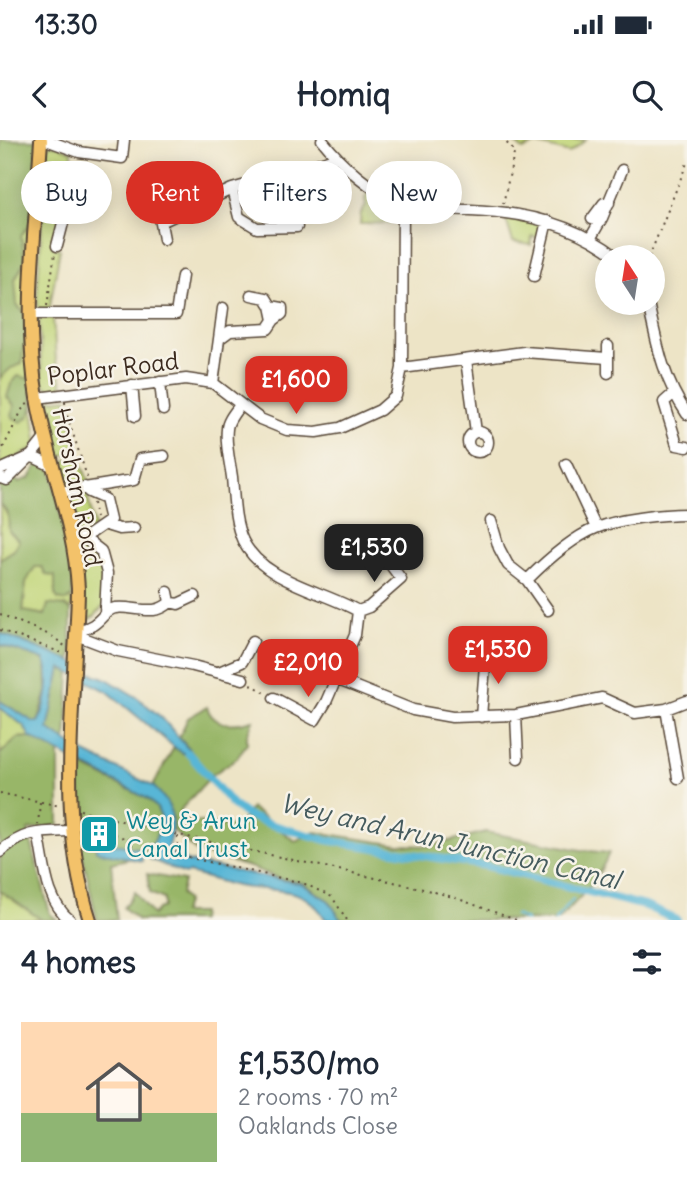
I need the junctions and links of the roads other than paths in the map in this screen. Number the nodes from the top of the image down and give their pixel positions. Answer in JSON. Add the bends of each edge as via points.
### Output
{"nodes":[{"id":1,"x":43,"y":140,"type":"edge"},
{"id":2,"x":124,"y":140,"type":"edge"},
{"id":3,"x":322,"y":140,"type":"edge"},
{"id":4,"x":336,"y":157,"type":"junction"},
{"id":5,"x":41,"y":161,"type":"edge"},
{"id":6,"x":622,"y":170,"type":"dead end"},
{"id":7,"x":366,"y":182,"type":"edge"},
{"id":8,"x":232,"y":189,"type":"junction"},
{"id":9,"x":224,"y":193,"type":"edge"},
{"id":10,"x":609,"y":203,"type":"junction"},
{"id":11,"x":462,"y":210,"type":"edge"},
{"id":12,"x":592,"y":219,"type":"dead end"},
{"id":13,"x":547,"y":220,"type":"junction"},
{"id":14,"x":36,"y":224,"type":"edge"},
{"id":15,"x":63,"y":224,"type":"edge"},
{"id":16,"x":161,"y":224,"type":"edge"},
{"id":17,"x":403,"y":224,"type":"edge"},
{"id":18,"x":297,"y":227,"type":"dead end"},
{"id":19,"x":164,"y":239,"type":"dead end"},
{"id":20,"x":590,"y":239,"type":"junction"},
{"id":21,"x":599,"y":245,"type":"edge"},
{"id":22,"x":57,"y":246,"type":"road end"},
{"id":23,"x":182,"y":276,"type":"dead end"},
{"id":24,"x":534,"y":276,"type":"dead end"},
{"id":25,"x":251,"y":295,"type":"dead end"},
{"id":26,"x":223,"y":308,"type":"dead end"},
{"id":27,"x":39,"y":314,"type":"junction"},
{"id":28,"x":650,"y":315,"type":"edge"},
{"id":29,"x":219,"y":339,"type":"junction"},
{"id":30,"x":608,"y":346,"type":"dead end"},
{"id":31,"x":607,"y":358,"type":"junction"},
{"id":32,"x":466,"y":360,"type":"junction"},
{"id":33,"x":402,"y":368,"type":"junction"},
{"id":34,"x":608,"y":373,"type":"dead end"},
{"id":35,"x":160,"y":382,"type":"junction"},
{"id":36,"x":213,"y":383,"type":"junction"},
{"id":37,"x":132,"y":384,"type":"junction"},
{"id":38,"x":673,"y":394,"type":"junction"},
{"id":39,"x":37,"y":398,"type":"junction"},
{"id":40,"x":240,"y":405,"type":"junction"},
{"id":41,"x":163,"y":410,"type":"dead end"},
{"id":42,"x":687,"y":414,"type":"edge"},
{"id":43,"x":135,"y":416,"type":"dead end"},
{"id":44,"x":476,"y":432,"type":"dead end"},
{"id":45,"x":46,"y":437,"type":"junction"},
{"id":46,"x":687,"y":447,"type":"edge"},
{"id":47,"x":31,"y":456,"type":"junction"},
{"id":48,"x":164,"y":456,"type":"dead end"},
{"id":49,"x":566,"y":464,"type":"dead end"},
{"id":50,"x":54,"y":467,"type":"junction"},
{"id":51,"x":0,"y":470,"type":"edge"},
{"id":52,"x":0,"y":478,"type":"edge"},
{"id":53,"x":88,"y":489,"type":"junction"},
{"id":54,"x":60,"y":492,"type":"junction"},
{"id":55,"x":687,"y":514,"type":"edge"},
{"id":56,"x":491,"y":521,"type":"dead end"},
{"id":57,"x":102,"y":527,"type":"junction"},
{"id":58,"x":134,"y":528,"type":"dead end"},
{"id":59,"x":596,"y":528,"type":"junction"},
{"id":60,"x":78,"y":539,"type":"junction"},
{"id":61,"x":384,"y":556,"type":"dead end"},
{"id":62,"x":527,"y":580,"type":"junction"},
{"id":63,"x":195,"y":596,"type":"dead end"},
{"id":64,"x":548,"y":610,"type":"dead end"},
{"id":65,"x":358,"y":611,"type":"junction"},
{"id":66,"x":105,"y":613,"type":"junction"},
{"id":67,"x":77,"y":633,"type":"junction"},
{"id":68,"x":253,"y":641,"type":"dead end"},
{"id":69,"x":486,"y":652,"type":"dead end"},
{"id":70,"x":219,"y":672,"type":"junction"},
{"id":71,"x":243,"y":679,"type":"road end"},
{"id":72,"x":336,"y":679,"type":"junction"},
{"id":73,"x":274,"y":698,"type":"road end"},
{"id":74,"x":687,"y":701,"type":"edge"},
{"id":75,"x":666,"y":709,"type":"junction"},
{"id":76,"x":516,"y":715,"type":"junction"},
{"id":77,"x":481,"y":717,"type":"junction"},
{"id":78,"x":518,"y":758,"type":"dead end"},
{"id":79,"x":678,"y":778,"type":"dead end"},
{"id":80,"x":72,"y":831,"type":"junction"},
{"id":81,"x":38,"y":833,"type":"junction"},
{"id":82,"x":0,"y":852,"type":"edge"},
{"id":83,"x":70,"y":920,"type":"edge"},
{"id":84,"x":90,"y":920,"type":"edge"}],
"edges":[{"from":1,"to":2,"type":"street","via":[[79,152],[122,158]]},
{"from":1,"to":5,"type":"main road","name":"Horsham Road"},
{"from":3,"to":4,"type":"street"},
{"from":4,"to":7,"type":"street"},
{"from":4,"to":8,"type":"street"},
{"from":6,"to":10,"type":"street"},
{"from":8,"to":9,"type":"street"},
{"from":8,"to":18,"type":"street","via":[[239,217],[257,229]]},
{"from":10,"to":12,"type":"street","via":[[604,202]]},
{"from":10,"to":20,"type":"street"},
{"from":11,"to":13,"type":"street"},
{"from":13,"to":20,"type":"street"},
{"from":13,"to":24,"type":"street"},
{"from":14,"to":27,"type":"main road","name":"Horsham Road","via":[[32,283]]},
{"from":15,"to":22,"type":"street"},
{"from":16,"to":19,"type":"street"},
{"from":17,"to":33,"type":"street","name":"Poplar Road"},
{"from":20,"to":21,"type":"street"},
{"from":23,"to":27,"type":"street","via":[[176,314]]},
{"from":25,"to":29,"type":"street","via":[[266,298],[271,306],[274,320],[268,329],[230,331]]},
{"from":26,"to":29,"type":"street"},
{"from":27,"to":39,"type":"main road","name":"Horsham Road","via":[[33,358]]},
{"from":28,"to":38,"type":"street"},
{"from":29,"to":36,"type":"street"},
{"from":30,"to":31,"type":"street"},
{"from":31,"to":32,"type":"street","via":[[524,352]]},
{"from":31,"to":34,"type":"street"},
{"from":32,"to":33,"type":"street"},
{"from":32,"to":44,"type":"street"},
{"from":33,"to":40,"type":"street","name":"Poplar Road","via":[[396,396],[380,410],[340,428],[287,430]]},
{"from":35,"to":36,"type":"street","name":"Poplar Road","via":[[187,379]]},
{"from":35,"to":37,"type":"street","name":"Poplar Road"},
{"from":35,"to":41,"type":"street"},
{"from":36,"to":40,"type":"street","name":"Poplar Road"},
{"from":37,"to":39,"type":"street","name":"Poplar Road"},
{"from":37,"to":43,"type":"street"},
{"from":38,"to":42,"type":"street"},
{"from":38,"to":46,"type":"street","via":[[664,401],[677,445]]},
{"from":39,"to":45,"type":"main road","name":"Horsham Road"},
{"from":40,"to":65,"type":"street","via":[[226,426],[237,520],[244,542],[258,561],[280,576]]},
{"from":45,"to":47,"type":"street"},
{"from":45,"to":50,"type":"main road","name":"Horsham Road"},
{"from":47,"to":50,"type":"street"},
{"from":47,"to":51,"type":"street"},
{"from":47,"to":52,"type":"street","via":[[7,480]]},
{"from":48,"to":53,"type":"street","via":[[140,459],[134,480]]},
{"from":49,"to":59,"type":"street"},
{"from":50,"to":54,"type":"main road","name":"Horsham Road"},
{"from":53,"to":54,"type":"street"},
{"from":53,"to":57,"type":"street","via":[[107,502],[110,520]]},
{"from":54,"to":60,"type":"main road","name":"Horsham Road"},
{"from":55,"to":59,"type":"street"},
{"from":56,"to":62,"type":"street","via":[[508,565]]},
{"from":57,"to":58,"type":"street"},
{"from":57,"to":60,"type":"street"},
{"from":59,"to":62,"type":"street","via":[[546,561]]},
{"from":60,"to":66,"type":"street","via":[[101,551],[107,573]]},
{"from":60,"to":67,"type":"main road","name":"Horsham Road"},
{"from":61,"to":65,"type":"street","via":[[401,579]]},
{"from":62,"to":64,"type":"street"},
{"from":63,"to":66,"type":"street","via":[[178,604],[169,597],[166,606],[141,611],[115,608]]},
{"from":65,"to":72,"type":"street","via":[[355,635]]},
{"from":66,"to":67,"type":"street","via":[[100,622]]},
{"from":67,"to":70,"type":"street","via":[[118,651]]},
{"from":67,"to":80,"type":"main road","name":"Horsham Road"},
{"from":68,"to":70,"type":"street","via":[[242,663]]},
{"from":69,"to":77,"type":"street"},
{"from":70,"to":71,"type":"street"},
{"from":72,"to":73,"type":"street","via":[[315,720]]},
{"from":72,"to":77,"type":"street","via":[[414,710]]},
{"from":74,"to":75,"type":"street"},
{"from":75,"to":76,"type":"street","via":[[635,713],[602,698]]},
{"from":75,"to":79,"type":"street"},
{"from":76,"to":77,"type":"street"},
{"from":76,"to":78,"type":"street"},
{"from":80,"to":81,"type":"street"},
{"from":80,"to":84,"type":"main road","name":"Horsham Road","via":[[79,885]]},
{"from":81,"to":82,"type":"street","via":[[14,839]]},
{"from":81,"to":83,"type":"street","via":[[52,898]]}]}
